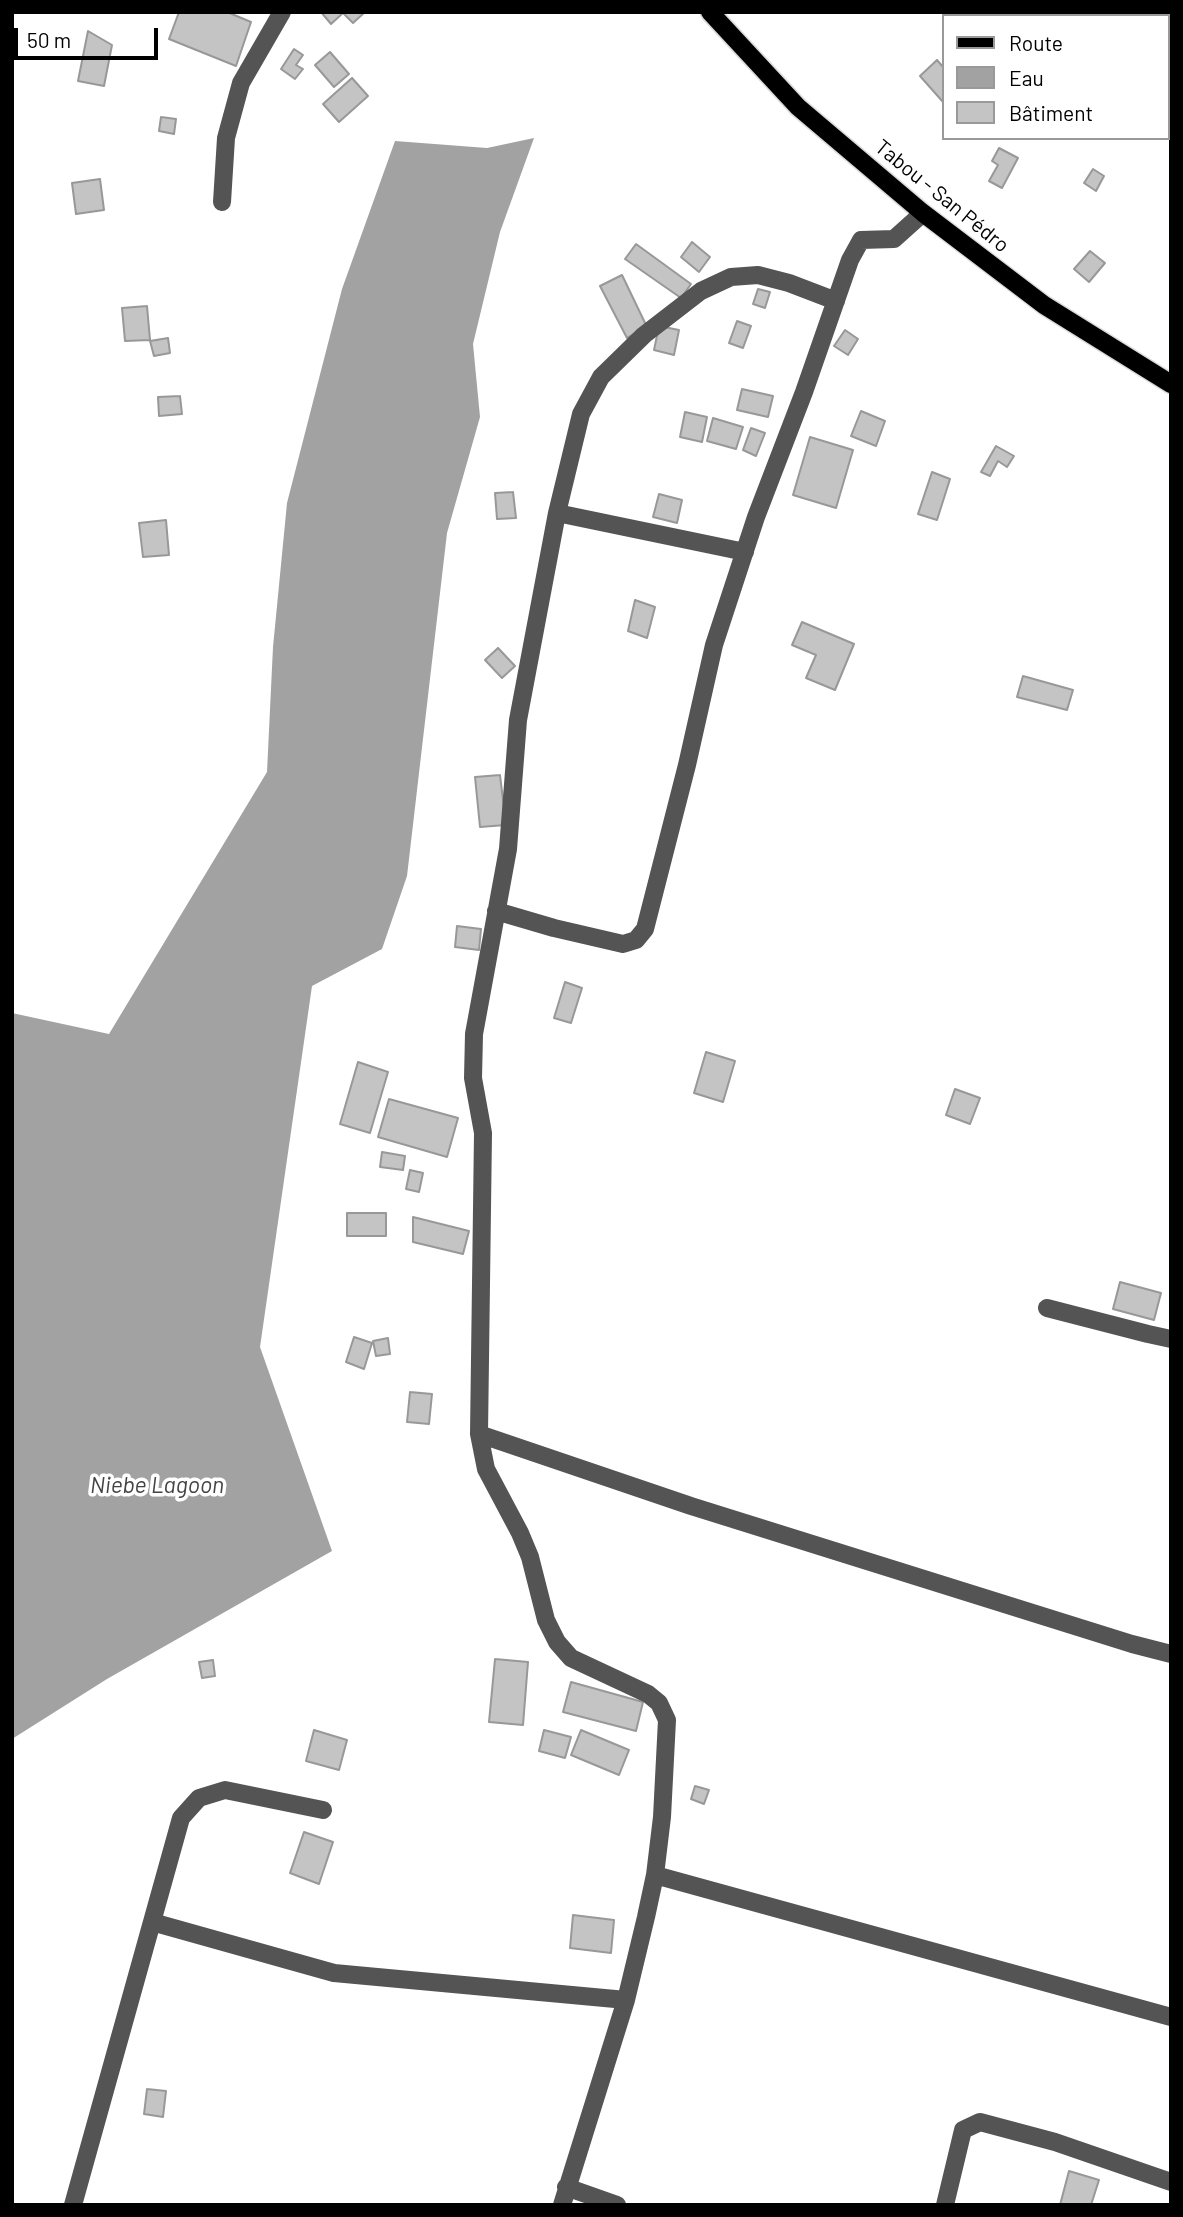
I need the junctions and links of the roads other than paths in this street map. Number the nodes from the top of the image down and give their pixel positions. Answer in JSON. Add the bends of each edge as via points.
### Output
{"nodes":[{"id":1,"x":282,"y":12,"type":"edge"},
{"id":2,"x":710,"y":12,"type":"edge"},
{"id":3,"x":222,"y":202,"type":"dead end"},
{"id":4,"x":923,"y":213,"type":"junction"},
{"id":5,"x":836,"y":300,"type":"junction"},
{"id":6,"x":1171,"y":384,"type":"edge"},
{"id":7,"x":557,"y":513,"type":"junction"},
{"id":8,"x":745,"y":552,"type":"junction"},
{"id":9,"x":496,"y":911,"type":"junction"},
{"id":10,"x":1048,"y":1308,"type":"dead end"},
{"id":11,"x":1171,"y":1339,"type":"edge"},
{"id":12,"x":479,"y":1434,"type":"junction"},
{"id":13,"x":1171,"y":1654,"type":"edge"},
{"id":14,"x":323,"y":1810,"type":"dead end"},
{"id":15,"x":655,"y":1875,"type":"junction"},
{"id":16,"x":152,"y":1922,"type":"junction"},
{"id":17,"x":626,"y":2000,"type":"junction"},
{"id":18,"x":1171,"y":2017,"type":"edge"},
{"id":19,"x":1171,"y":2182,"type":"edge"},
{"id":20,"x":564,"y":2196,"type":"edge"},
{"id":21,"x":73,"y":2205,"type":"edge"},
{"id":22,"x":617,"y":2205,"type":"edge"},
{"id":23,"x":946,"y":2205,"type":"edge"}],
"edges":[{"from":1,"to":3,"type":"street","via":[[241,83],[226,138]]},
{"from":2,"to":4,"type":"main road","name":"Tabou - San Pédro","via":[[798,107]]},
{"from":4,"to":5,"type":"street","via":[[894,239],[861,240]]},
{"from":4,"to":6,"type":"main road","name":"Tabou - San Pédro","via":[[1044,305]]},
{"from":5,"to":7,"type":"street","via":[[758,275],[731,277],[701,291],[644,335],[601,377],[581,414]]},
{"from":5,"to":8,"type":"street"},
{"from":7,"to":8,"type":"street"},
{"from":7,"to":9,"type":"street","via":[[518,720],[508,849]]},
{"from":8,"to":9,"type":"street","via":[[714,645],[645,929],[636,940],[623,944]]},
{"from":9,"to":12,"type":"street","via":[[474,1034],[473,1078],[483,1133]]},
{"from":10,"to":11,"type":"street"},
{"from":12,"to":13,"type":"street","via":[[691,1506]]},
{"from":12,"to":15,"type":"street","via":[[486,1469],[525,1545],[546,1620],[557,1642],[570,1658],[648,1694],[659,1703],[667,1720]]},
{"from":14,"to":16,"type":"street","via":[[225,1790],[199,1798],[181,1818]]},
{"from":15,"to":17,"type":"street"},
{"from":15,"to":18,"type":"street"},
{"from":16,"to":17,"type":"street","via":[[334,1973]]},
{"from":16,"to":21,"type":"street"},
{"from":17,"to":20,"type":"street"},
{"from":19,"to":23,"type":"street","via":[[980,2122],[963,2130]]},
{"from":20,"to":22,"type":"street"}]}
